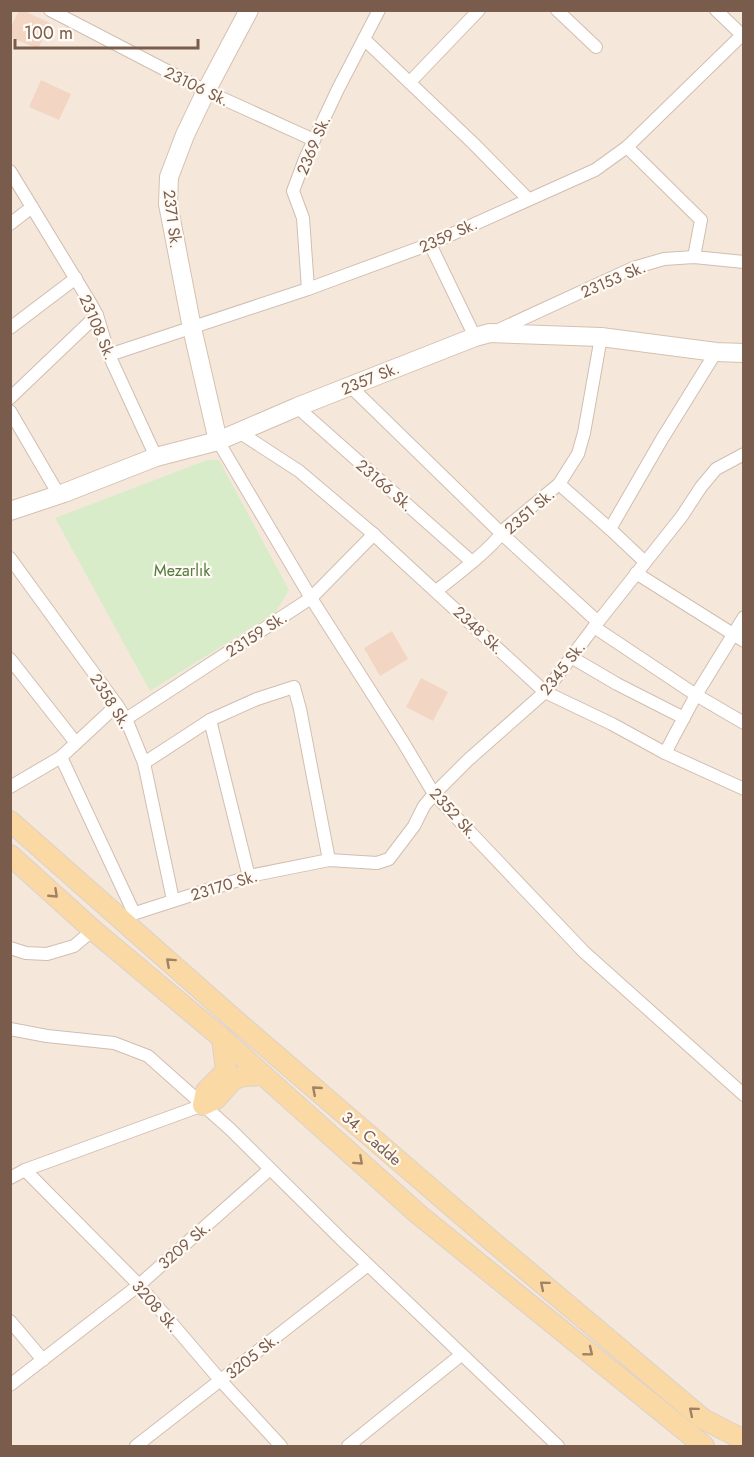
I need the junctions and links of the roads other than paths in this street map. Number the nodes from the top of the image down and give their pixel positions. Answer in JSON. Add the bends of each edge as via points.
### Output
{"nodes":[{"id":1,"x":50,"y":10,"type":"edge"},
{"id":2,"x":249,"y":10,"type":"edge"},
{"id":3,"x":379,"y":10,"type":"edge"},
{"id":4,"x":479,"y":10,"type":"edge"},
{"id":5,"x":557,"y":10,"type":"edge"},
{"id":6,"x":716,"y":10,"type":"edge"},
{"id":7,"x":743,"y":36,"type":"edge"},
{"id":8,"x":364,"y":39,"type":"junction"},
{"id":9,"x":596,"y":47,"type":"dead end"},
{"id":10,"x":410,"y":82,"type":"junction"},
{"id":11,"x":206,"y":91,"type":"junction"},
{"id":12,"x":314,"y":140,"type":"junction"},
{"id":13,"x":627,"y":147,"type":"junction"},
{"id":14,"x":10,"y":171,"type":"edge"},
{"id":15,"x":528,"y":199,"type":"junction"},
{"id":16,"x":32,"y":207,"type":"junction"},
{"id":17,"x":10,"y":224,"type":"edge"},
{"id":18,"x":430,"y":244,"type":"junction"},
{"id":19,"x":694,"y":257,"type":"junction"},
{"id":20,"x":744,"y":261,"type":"edge"},
{"id":21,"x":76,"y":278,"type":"junction"},
{"id":22,"x":308,"y":289,"type":"junction"},
{"id":23,"x":97,"y":315,"type":"junction"},
{"id":24,"x":10,"y":328,"type":"edge"},
{"id":25,"x":192,"y":328,"type":"junction"},
{"id":26,"x":483,"y":335,"type":"junction"},
{"id":27,"x":601,"y":338,"type":"junction"},
{"id":28,"x":716,"y":352,"type":"junction"},
{"id":29,"x":744,"y":353,"type":"edge"},
{"id":30,"x":109,"y":355,"type":"junction"},
{"id":31,"x":350,"y":386,"type":"junction"},
{"id":32,"x":10,"y":398,"type":"edge"},
{"id":33,"x":297,"y":407,"type":"junction"},
{"id":34,"x":10,"y":411,"type":"edge"},
{"id":35,"x":239,"y":432,"type":"junction"},
{"id":36,"x":218,"y":441,"type":"junction"},
{"id":37,"x":744,"y":454,"type":"edge"},
{"id":38,"x":156,"y":457,"type":"junction"},
{"id":39,"x":560,"y":484,"type":"junction"},
{"id":40,"x":59,"y":495,"type":"junction"},
{"id":41,"x":10,"y":511,"type":"edge"},
{"id":42,"x":610,"y":529,"type":"junction"},
{"id":43,"x":374,"y":534,"type":"junction"},
{"id":44,"x":502,"y":534,"type":"junction"},
{"id":45,"x":10,"y":558,"type":"edge"},
{"id":46,"x":472,"y":562,"type":"junction"},
{"id":47,"x":645,"y":562,"type":"junction"},
{"id":48,"x":636,"y":573,"type":"junction"},
{"id":49,"x":436,"y":591,"type":"junction"},
{"id":50,"x":311,"y":598,"type":"junction"},
{"id":51,"x":744,"y":617,"type":"edge"},
{"id":52,"x":596,"y":624,"type":"junction"},
{"id":53,"x":738,"y":638,"type":"edge"},
{"id":54,"x":571,"y":657,"type":"junction"},
{"id":55,"x":10,"y":659,"type":"edge"},
{"id":56,"x":545,"y":692,"type":"junction"},
{"id":57,"x":696,"y":695,"type":"junction"},
{"id":58,"x":117,"y":705,"type":"junction"},
{"id":59,"x":684,"y":718,"type":"junction"},
{"id":60,"x":126,"y":719,"type":"junction"},
{"id":61,"x":210,"y":720,"type":"junction"},
{"id":62,"x":744,"y":723,"type":"edge"},
{"id":63,"x":76,"y":743,"type":"junction"},
{"id":64,"x":665,"y":753,"type":"junction"},
{"id":65,"x":61,"y":757,"type":"junction"},
{"id":66,"x":144,"y":763,"type":"junction"},
{"id":67,"x":10,"y":787,"type":"edge"},
{"id":68,"x":744,"y":789,"type":"edge"},
{"id":69,"x":434,"y":794,"type":"junction"},
{"id":70,"x":10,"y":821,"type":"edge"},
{"id":71,"x":10,"y":855,"type":"edge"},
{"id":72,"x":329,"y":860,"type":"junction"},
{"id":73,"x":249,"y":877,"type":"junction"},
{"id":74,"x":173,"y":900,"type":"junction"},
{"id":75,"x":127,"y":915,"type":"junction"},
{"id":76,"x":93,"y":930,"type":"junction"},
{"id":77,"x":10,"y":948,"type":"edge"},
{"id":78,"x":10,"y":1029,"type":"edge"},
{"id":79,"x":222,"y":1038,"type":"junction"},
{"id":80,"x":230,"y":1075,"type":"junction"},
{"id":81,"x":263,"y":1075,"type":"junction"},
{"id":82,"x":744,"y":1095,"type":"edge"},
{"id":83,"x":203,"y":1105,"type":"junction"},
{"id":84,"x":270,"y":1169,"type":"junction"},
{"id":85,"x":24,"y":1170,"type":"junction"},
{"id":86,"x":10,"y":1178,"type":"edge"},
{"id":87,"x":368,"y":1265,"type":"junction"},
{"id":88,"x":139,"y":1285,"type":"junction"},
{"id":89,"x":10,"y":1321,"type":"edge"},
{"id":90,"x":461,"y":1355,"type":"junction"},
{"id":91,"x":43,"y":1360,"type":"junction"},
{"id":92,"x":220,"y":1381,"type":"junction"},
{"id":93,"x":10,"y":1386,"type":"edge"},
{"id":94,"x":690,"y":1439,"type":"edge"},
{"id":95,"x":744,"y":1440,"type":"edge"},
{"id":96,"x":553,"y":1445,"type":"edge"},
{"id":97,"x":136,"y":1446,"type":"edge"},
{"id":98,"x":281,"y":1446,"type":"edge"},
{"id":99,"x":348,"y":1446,"type":"edge"},
{"id":100,"x":704,"y":1446,"type":"edge"}],
"edges":[{"from":1,"to":11,"type":"street","name":"23106 Sk."},
{"from":2,"to":11,"type":"street","name":"2371 Sk."},
{"from":3,"to":8,"type":"street","name":"2369 Sk."},
{"from":4,"to":10,"type":"street"},
{"from":5,"to":9,"type":"street"},
{"from":6,"to":7,"type":"street"},
{"from":7,"to":13,"type":"street","name":"2359 Sk."},
{"from":8,"to":10,"type":"street"},
{"from":8,"to":12,"type":"street","name":"2369 Sk."},
{"from":10,"to":15,"type":"street"},
{"from":11,"to":12,"type":"street","name":"23106 Sk."},
{"from":11,"to":25,"type":"street","name":"2371 Sk.","via":[[169,177],[168,204]]},
{"from":12,"to":22,"type":"street","name":"2369 Sk.","via":[[293,191],[303,218]]},
{"from":13,"to":15,"type":"street","name":"2359 Sk.","via":[[595,170]]},
{"from":13,"to":19,"type":"street","via":[[701,220]]},
{"from":14,"to":16,"type":"street","name":"23108 Sk."},
{"from":15,"to":18,"type":"street","name":"2359 Sk."},
{"from":16,"to":17,"type":"street"},
{"from":16,"to":21,"type":"street","name":"23108 Sk."},
{"from":18,"to":22,"type":"street","name":"2359 Sk."},
{"from":18,"to":26,"type":"street"},
{"from":19,"to":20,"type":"street","name":"23153 Sk."},
{"from":19,"to":26,"type":"street","name":"23153 Sk.","via":[[663,259],[633,268]]},
{"from":21,"to":23,"type":"street","name":"23108 Sk."},
{"from":21,"to":24,"type":"street"},
{"from":22,"to":25,"type":"street","name":"2359 Sk."},
{"from":23,"to":30,"type":"street","name":"23108 Sk."},
{"from":23,"to":32,"type":"street"},
{"from":25,"to":30,"type":"street","name":"2359 Sk."},
{"from":25,"to":36,"type":"street","name":"2371 Sk."},
{"from":26,"to":27,"type":"street","name":"2357 Sk."},
{"from":26,"to":31,"type":"street","name":"2357 Sk."},
{"from":27,"to":28,"type":"street","name":"2357 Sk."},
{"from":27,"to":39,"type":"street","name":"2351 Sk.","via":[[584,433],[578,454]]},
{"from":28,"to":29,"type":"street","name":"2357 Sk."},
{"from":28,"to":42,"type":"street"},
{"from":30,"to":38,"type":"street","name":"23108 Sk."},
{"from":31,"to":33,"type":"street","name":"2357 Sk."},
{"from":31,"to":44,"type":"street"},
{"from":33,"to":35,"type":"street","name":"2357 Sk."},
{"from":33,"to":46,"type":"street","name":"23166 Sk."},
{"from":34,"to":40,"type":"street"},
{"from":35,"to":36,"type":"street","name":"2357 Sk."},
{"from":35,"to":43,"type":"street","name":"2348 Sk.","via":[[299,471]]},
{"from":36,"to":38,"type":"street","name":"2357 Sk."},
{"from":36,"to":50,"type":"street","name":"2352 Sk."},
{"from":37,"to":47,"type":"street","name":"2345 Sk.","via":[[716,469]]},
{"from":38,"to":40,"type":"street","name":"2357 Sk."},
{"from":39,"to":42,"type":"street"},
{"from":39,"to":44,"type":"street","name":"2351 Sk."},
{"from":40,"to":41,"type":"street","name":"2357 Sk."},
{"from":42,"to":47,"type":"street"},
{"from":43,"to":49,"type":"street","name":"2348 Sk."},
{"from":43,"to":50,"type":"street","name":"23159 Sk."},
{"from":44,"to":46,"type":"street","name":"2351 Sk."},
{"from":44,"to":52,"type":"street"},
{"from":45,"to":58,"type":"street","name":"2358 Sk."},
{"from":46,"to":49,"type":"street","name":"2351 Sk."},
{"from":47,"to":48,"type":"street","name":"2345 Sk."},
{"from":48,"to":52,"type":"street","name":"2345 Sk."},
{"from":48,"to":53,"type":"street"},
{"from":49,"to":56,"type":"street","name":"2348 Sk."},
{"from":50,"to":60,"type":"street","name":"23159 Sk."},
{"from":50,"to":69,"type":"street","name":"2352 Sk."},
{"from":51,"to":53,"type":"street"},
{"from":52,"to":54,"type":"street","name":"2345 Sk."},
{"from":52,"to":57,"type":"street"},
{"from":53,"to":57,"type":"street"},
{"from":54,"to":56,"type":"street","name":"2345 Sk."},
{"from":54,"to":59,"type":"street"},
{"from":55,"to":63,"type":"street"},
{"from":56,"to":64,"type":"street","name":"2348 Sk."},
{"from":56,"to":69,"type":"street","name":"2345 Sk."},
{"from":57,"to":59,"type":"street"},
{"from":57,"to":62,"type":"street"},
{"from":58,"to":60,"type":"street","name":"2358 Sk."},
{"from":58,"to":63,"type":"street"},
{"from":59,"to":64,"type":"street"},
{"from":60,"to":66,"type":"street","name":"2358 Sk."},
{"from":61,"to":66,"type":"street"},
{"from":61,"to":72,"type":"street","via":[[294,687]]},
{"from":61,"to":73,"type":"street"},
{"from":63,"to":65,"type":"street"},
{"from":64,"to":68,"type":"street","name":"2348 Sk."},
{"from":65,"to":67,"type":"street"},
{"from":65,"to":75,"type":"street"},
{"from":66,"to":74,"type":"street","name":"2358 Sk."},
{"from":69,"to":72,"type":"street","name":"2345 Sk.","via":[[389,859],[377,863]]},
{"from":69,"to":82,"type":"street","name":"2352 Sk.","via":[[585,952]]},
{"from":70,"to":75,"type":"main road","name":"34. Cadde"},
{"from":71,"to":76,"type":"main road","name":"34. Cadde","one_way":true},
{"from":72,"to":73,"type":"street","name":"23170 Sk."},
{"from":73,"to":74,"type":"street","name":"23170 Sk."},
{"from":74,"to":75,"type":"street","name":"23170 Sk."},
{"from":95,"to":75,"type":"main road","name":"34. Cadde","one_way":true,"via":[[703,1419],[475,1227],[234,1019]]},
{"from":76,"to":77,"type":"street","via":[[74,946],[47,954]]},
{"from":76,"to":79,"type":"main road","name":"34. Cadde"},
{"from":78,"to":83,"type":"street","via":[[114,1043],[148,1056]]},
{"from":79,"to":80,"type":"main road"},
{"from":79,"to":81,"type":"main road","name":"34. Cadde"},
{"from":80,"to":81,"type":"main road"},
{"from":80,"to":83,"type":"main road","via":[[206,1091]]},
{"from":81,"to":94,"type":"main road","name":"34. Cadde","one_way":true,"via":[[418,1214]]},
{"from":83,"to":84,"type":"street"},
{"from":83,"to":85,"type":"street"},
{"from":84,"to":87,"type":"street"},
{"from":84,"to":88,"type":"street","name":"3209 Sk."},
{"from":85,"to":86,"type":"street"},
{"from":85,"to":88,"type":"street","name":"3208 Sk."},
{"from":87,"to":90,"type":"street"},
{"from":87,"to":92,"type":"street","name":"3205 Sk."},
{"from":88,"to":91,"type":"street","name":"3209 Sk."},
{"from":88,"to":92,"type":"street","name":"3208 Sk."},
{"from":89,"to":91,"type":"street"},
{"from":90,"to":96,"type":"street"},
{"from":90,"to":99,"type":"street"},
{"from":91,"to":93,"type":"street","name":"3209 Sk."},
{"from":92,"to":97,"type":"street","name":"3205 Sk."},
{"from":92,"to":98,"type":"street","name":"3208 Sk."},
{"from":94,"to":100,"type":"main road","name":"34. Cadde"}]}
